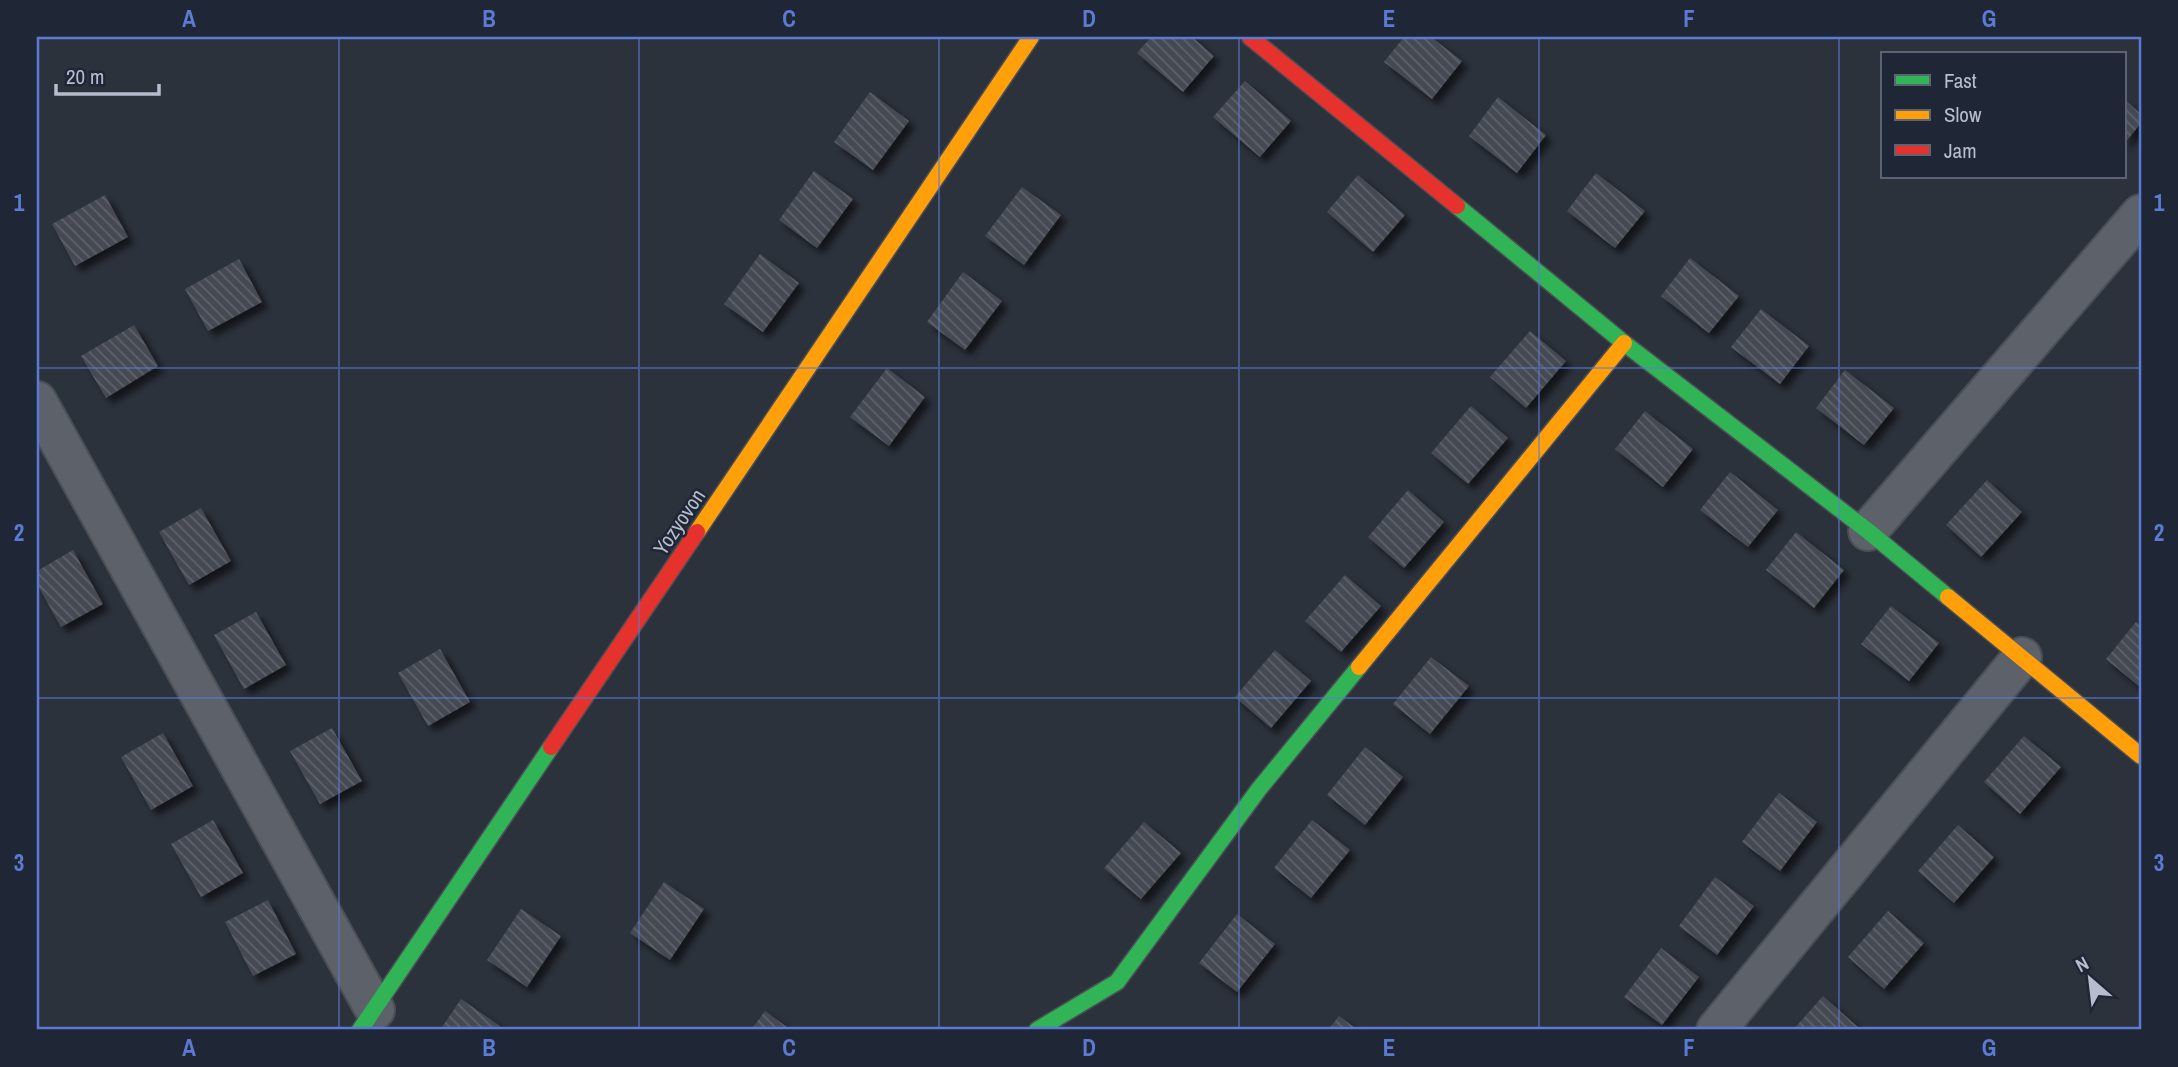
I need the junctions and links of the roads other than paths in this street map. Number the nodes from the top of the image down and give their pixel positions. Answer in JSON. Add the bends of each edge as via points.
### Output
{"nodes":[{"id":1,"x":1031,"y":37,"type":"edge"},
{"id":2,"x":1250,"y":37,"type":"edge"},
{"id":3,"x":2141,"y":214,"type":"edge"},
{"id":4,"x":1624,"y":343,"type":"junction"},
{"id":5,"x":37,"y":401,"type":"edge"},
{"id":6,"x":1868,"y":531,"type":"junction"},
{"id":7,"x":2022,"y":657,"type":"junction"},
{"id":8,"x":2141,"y":756,"type":"edge"},
{"id":9,"x":368,"y":1020,"type":"edge"},
{"id":10,"x":1037,"y":1030,"type":"edge"},
{"id":11,"x":1716,"y":1030,"type":"edge"}],
"edges":[{"from":1,"to":9,"type":"street","name":"Yozyovon"},
{"from":2,"to":4,"type":"street"},
{"from":3,"to":6,"type":"street"},
{"from":4,"to":6,"type":"street"},
{"from":4,"to":10,"type":"street","via":[[1259,789],[1117,982]]},
{"from":5,"to":9,"type":"street"},
{"from":6,"to":7,"type":"street"},
{"from":7,"to":8,"type":"street"},
{"from":7,"to":11,"type":"street"}]}
